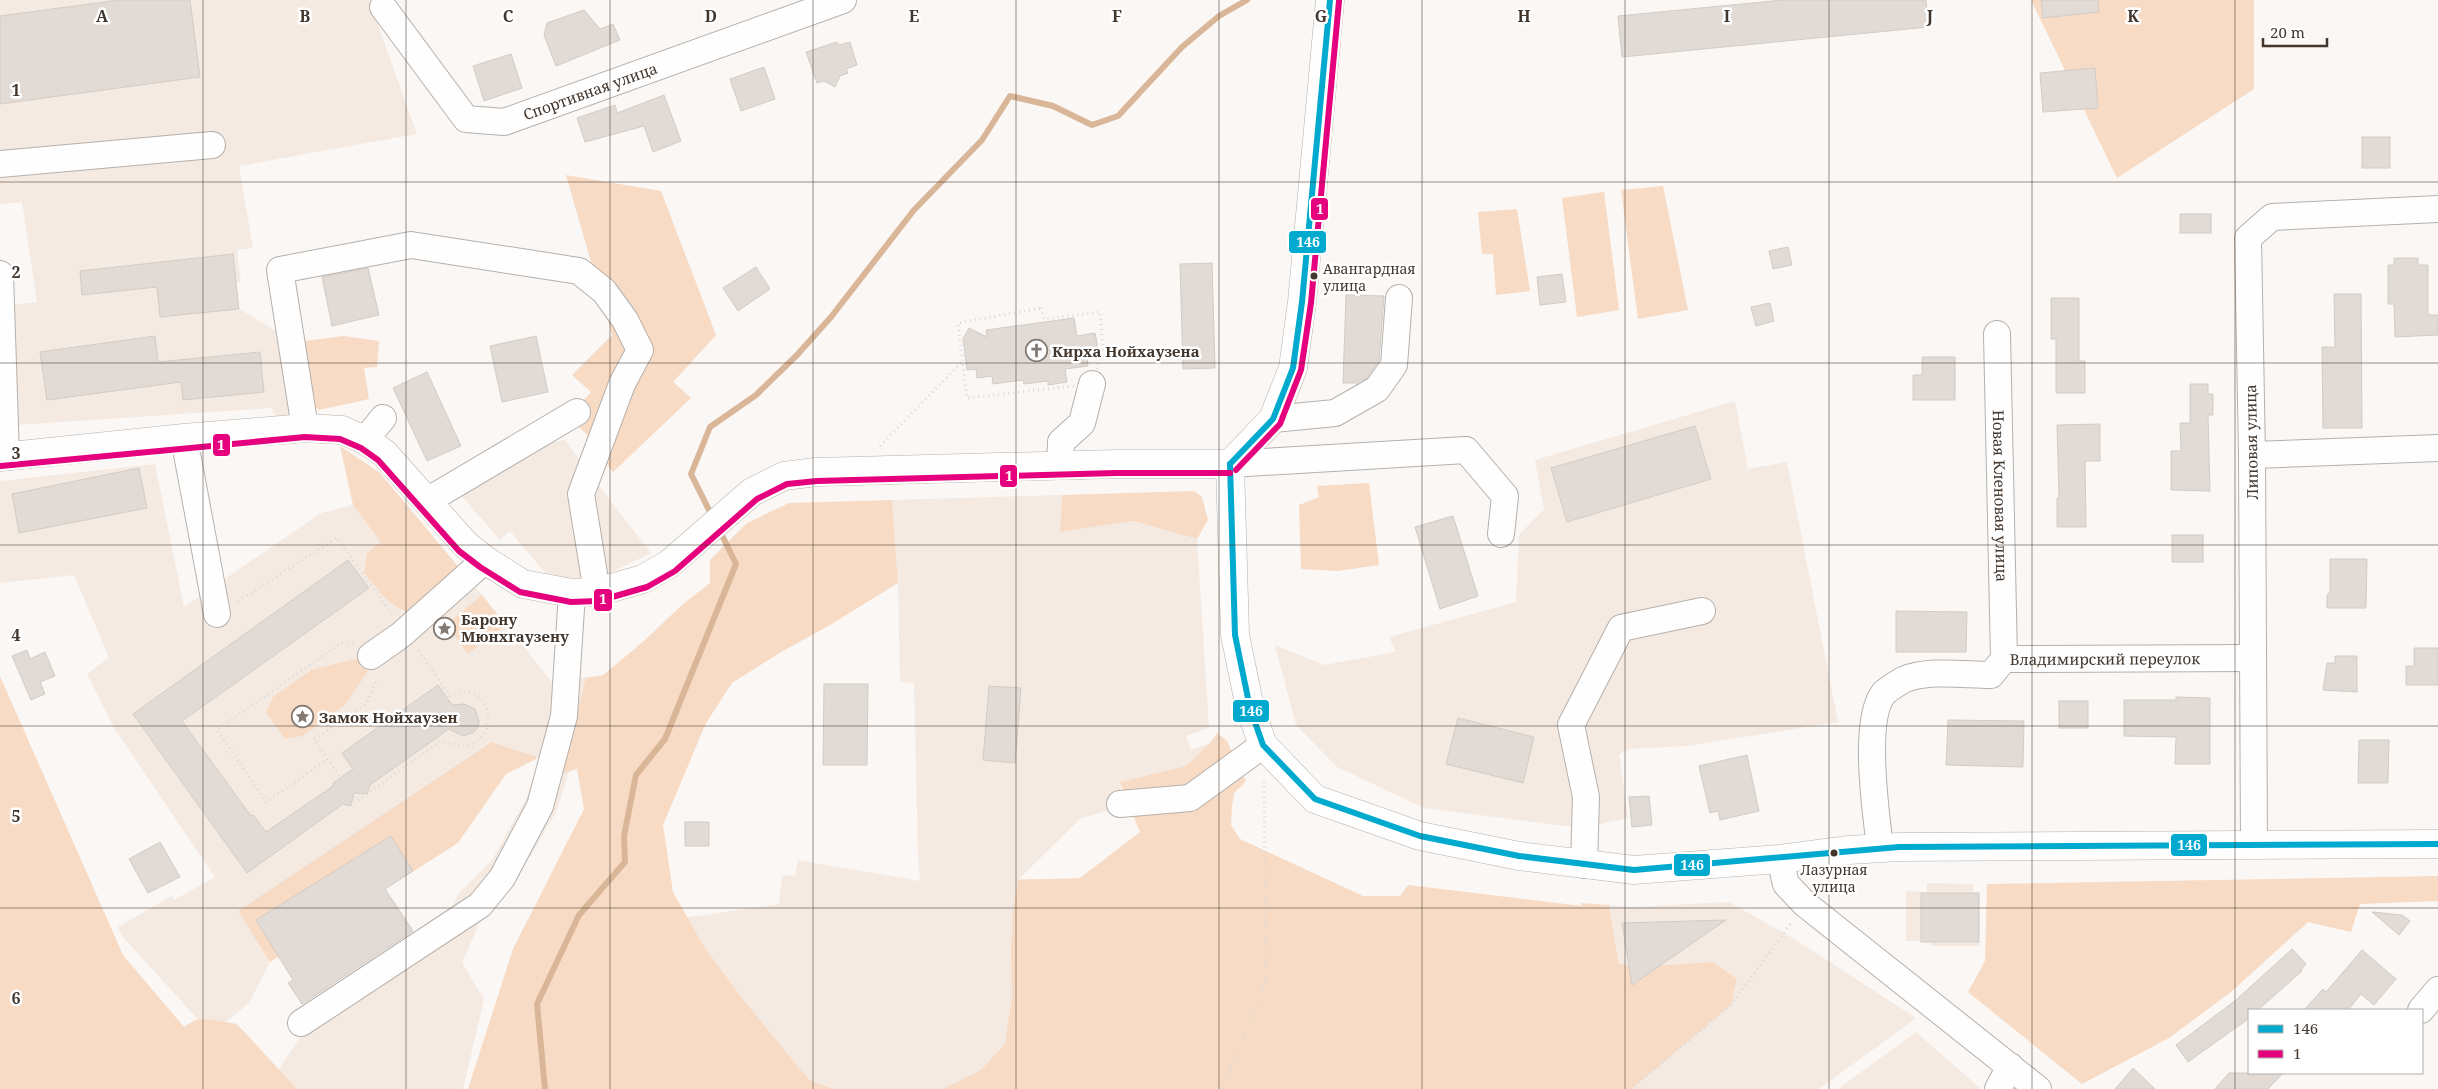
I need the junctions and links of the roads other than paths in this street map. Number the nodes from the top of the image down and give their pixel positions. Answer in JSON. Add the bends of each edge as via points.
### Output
{"nodes":[{"id":1,"x":843,"y":0,"type":"edge"},
{"id":2,"x":1330,"y":0,"type":"edge"},
{"id":3,"x":383,"y":7,"type":"dead end"},
{"id":4,"x":212,"y":145,"type":"dead end"},
{"id":5,"x":0,"y":164,"type":"edge"},
{"id":6,"x":2438,"y":208,"type":"edge"},
{"id":7,"x":0,"y":274,"type":"edge"},
{"id":8,"x":1399,"y":298,"type":"dead end"},
{"id":9,"x":1997,"y":334,"type":"dead end"},
{"id":10,"x":1092,"y":384,"type":"road end"},
{"id":11,"x":576,"y":412,"type":"dead end"},
{"id":12,"x":383,"y":418,"type":"dead end"},
{"id":13,"x":1273,"y":418,"type":"junction"},
{"id":14,"x":305,"y":428,"type":"junction"},
{"id":15,"x":184,"y":438,"type":"junction"},
{"id":16,"x":365,"y":440,"type":"junction"},
{"id":17,"x":2438,"y":448,"type":"edge"},
{"id":18,"x":2252,"y":455,"type":"junction"},
{"id":19,"x":3,"y":457,"type":"edge"},
{"id":20,"x":1230,"y":464,"type":"junction"},
{"id":21,"x":1060,"y":466,"type":"junction"},
{"id":22,"x":427,"y":501,"type":"junction"},
{"id":23,"x":1501,"y":534,"type":"dead end"},
{"id":24,"x":485,"y":560,"type":"junction"},
{"id":25,"x":584,"y":593,"type":"junction"},
{"id":26,"x":1702,"y":611,"type":"dead end"},
{"id":27,"x":217,"y":614,"type":"road end"},
{"id":28,"x":371,"y":656,"type":"road end"},
{"id":29,"x":2253,"y":658,"type":"junction"},
{"id":30,"x":2004,"y":659,"type":"junction"},
{"id":31,"x":1264,"y":745,"type":"junction"},
{"id":32,"x":1120,"y":804,"type":"dead end"},
{"id":33,"x":2254,"y":844,"type":"junction"},
{"id":34,"x":2438,"y":844,"type":"edge"},
{"id":35,"x":1880,"y":848,"type":"junction"},
{"id":36,"x":1780,"y":859,"type":"junction"},
{"id":37,"x":1584,"y":865,"type":"junction"},
{"id":38,"x":2438,"y":990,"type":"edge"},
{"id":39,"x":2422,"y":1009,"type":"edge"},
{"id":40,"x":301,"y":1023,"type":"dead end"},
{"id":41,"x":2010,"y":1066,"type":"junction"},
{"id":42,"x":1998,"y":1089,"type":"edge"},
{"id":43,"x":2038,"y":1089,"type":"edge"}],
"edges":[{"from":1,"to":3,"type":"street","name":"Спортивная улица","via":[[504,122],[466,119]]},
{"from":2,"to":13,"type":"main road","via":[[1301,312],[1293,368]]},
{"from":4,"to":5,"type":"street"},
{"from":6,"to":18,"type":"street","name":"Липовая улица","via":[[2272,217],[2248,238]]},
{"from":7,"to":19,"type":"street"},
{"from":8,"to":13,"type":"street","via":[[1394,365],[1376,389],[1335,413]]},
{"from":9,"to":30,"type":"street","name":"Новая Кленовая улица"},
{"from":10,"to":21,"type":"street","via":[[1082,423],[1061,442]]},
{"from":11,"to":22,"type":"street"},
{"from":12,"to":16,"type":"street"},
{"from":13,"to":20,"type":"main road"},
{"from":14,"to":15,"type":"main road"},
{"from":14,"to":16,"type":"main road","via":[[342,430]]},
{"from":14,"to":25,"type":"street","via":[[280,270],[411,245],[579,271],[604,291],[625,320],[640,350],[622,384],[582,494]]},
{"from":15,"to":19,"type":"main road"},
{"from":15,"to":27,"type":"street"},
{"from":16,"to":22,"type":"main road","via":[[384,453]]},
{"from":17,"to":18,"type":"street"},
{"from":18,"to":29,"type":"street","name":"Липовая улица"},
{"from":20,"to":21,"type":"main road"},
{"from":20,"to":23,"type":"street","via":[[1466,450],[1505,496]]},
{"from":20,"to":31,"type":"main road","via":[[1236,635],[1250,708]]},
{"from":21,"to":25,"type":"main road","via":[[816,472],[784,476],[752,492],[669,564],[643,579]]},
{"from":22,"to":24,"type":"main road","via":[[466,545]]},
{"from":24,"to":25,"type":"main road","via":[[523,584]]},
{"from":24,"to":28,"type":"street","via":[[402,634]]},
{"from":25,"to":40,"type":"street","via":[[564,716],[540,806],[502,878],[480,905]]},
{"from":26,"to":37,"type":"street","via":[[1621,628],[1571,725],[1586,797]]},
{"from":29,"to":30,"type":"street","name":"Владимирский переулок"},
{"from":29,"to":33,"type":"street","name":"Липовая улица"},
{"from":30,"to":35,"type":"street","name":"Владимирский переулок","via":[[1990,675],[1924,675],[1903,680],[1884,694],[1873,722],[1872,791]]},
{"from":31,"to":32,"type":"street","via":[[1190,798]]},
{"from":31,"to":37,"type":"main road","via":[[1315,799],[1420,836]]},
{"from":33,"to":34,"type":"main road"},
{"from":33,"to":35,"type":"main road"},
{"from":35,"to":36,"type":"main road"},
{"from":36,"to":37,"type":"main road","via":[[1634,870]]},
{"from":36,"to":41,"type":"street","via":[[1786,884],[1805,904]]},
{"from":38,"to":39,"type":"street"},
{"from":41,"to":42,"type":"street"},
{"from":41,"to":43,"type":"street"}]}
